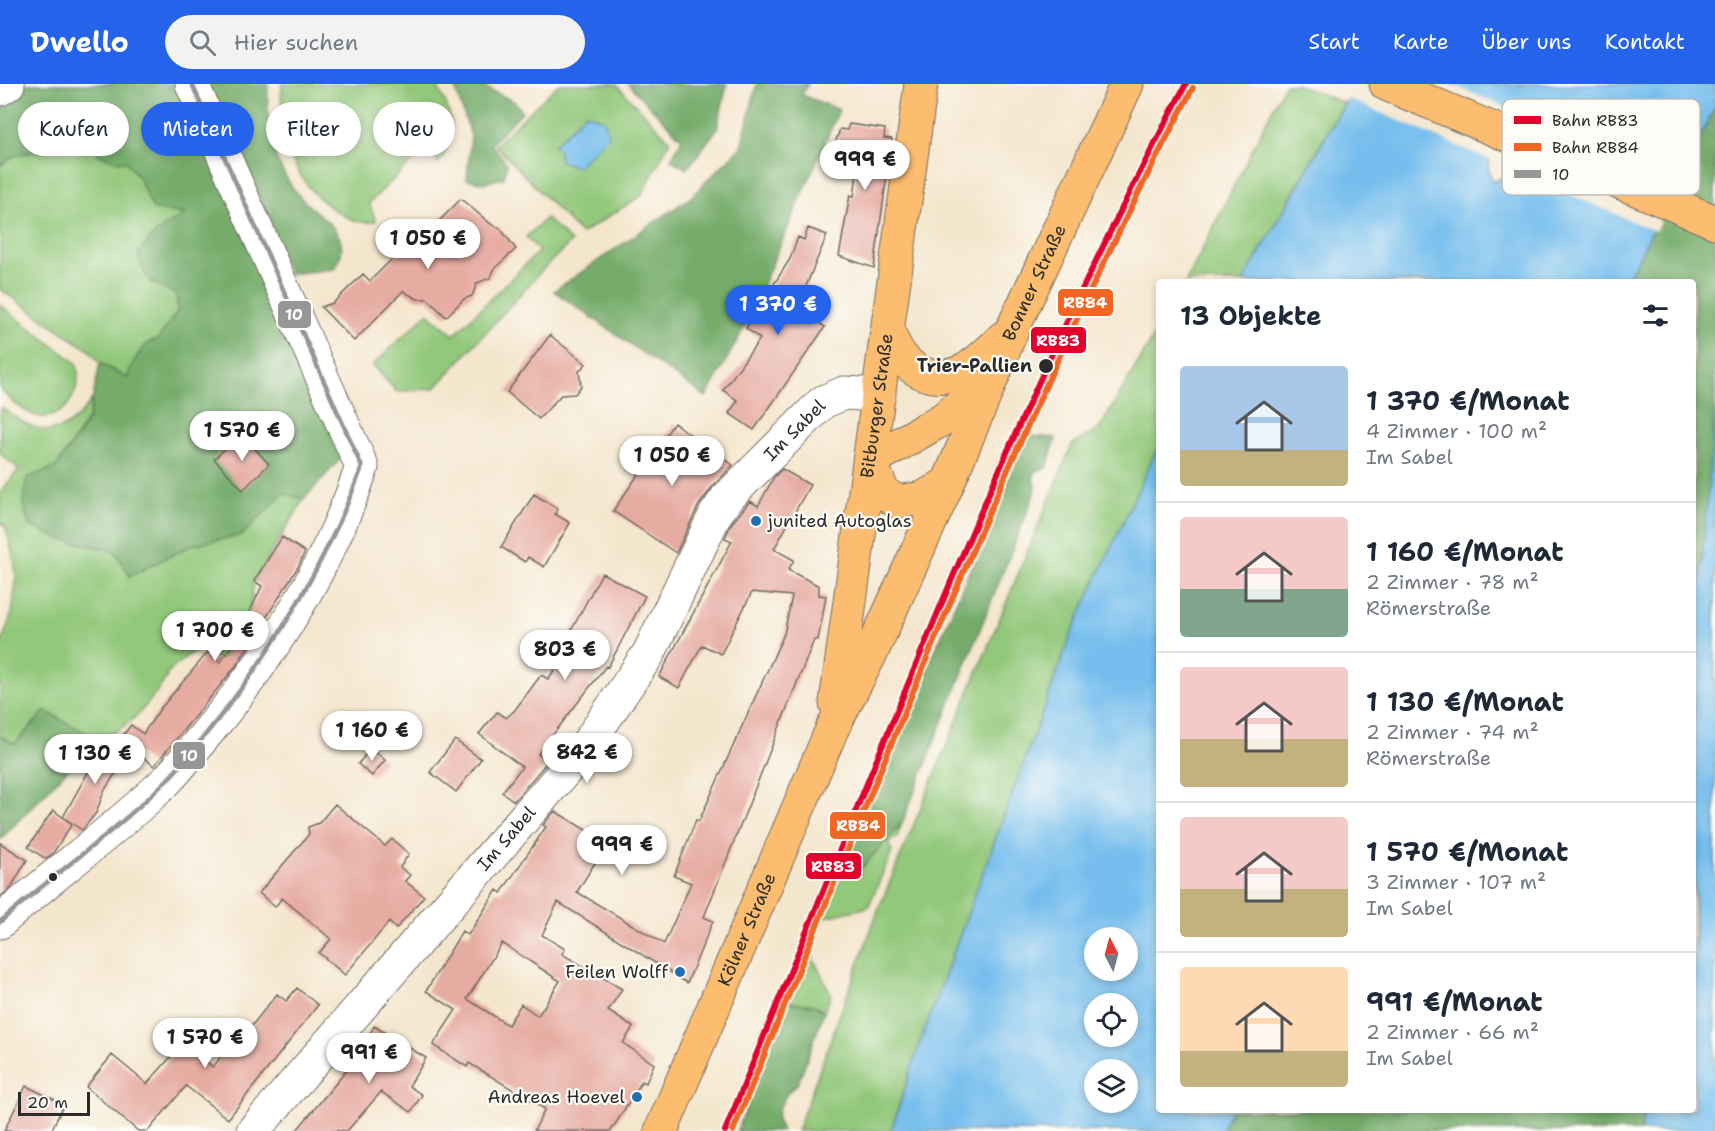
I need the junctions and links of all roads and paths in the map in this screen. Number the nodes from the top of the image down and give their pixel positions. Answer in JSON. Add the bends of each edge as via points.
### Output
{"nodes":[{"id":1,"x":8,"y":84,"type":"edge"},
{"id":2,"x":192,"y":84,"type":"edge"},
{"id":3,"x":921,"y":84,"type":"edge"},
{"id":4,"x":1386,"y":84,"type":"edge"},
{"id":5,"x":1122,"y":88,"type":"edge"},
{"id":6,"x":0,"y":89,"type":"edge"},
{"id":7,"x":1502,"y":133,"type":"edge"},
{"id":8,"x":1651,"y":195,"type":"edge"},
{"id":9,"x":1715,"y":222,"type":"edge"},
{"id":10,"x":888,"y":329,"type":"junction"},
{"id":11,"x":1012,"y":330,"type":"junction"},
{"id":12,"x":994,"y":370,"type":"junction"},
{"id":13,"x":879,"y":395,"type":"junction"},
{"id":14,"x":870,"y":461,"type":"junction"},
{"id":15,"x":948,"y":483,"type":"junction"},
{"id":16,"x":832,"y":729,"type":"junction"},
{"id":17,"x":0,"y":922,"type":"edge"},
{"id":18,"x":253,"y":1131,"type":"edge"},
{"id":19,"x":661,"y":1131,"type":"edge"}],
"edges":[{"from":1,"to":6,"type":"street"},
{"from":2,"to":17,"type":"street","via":[[362,467],[346,515],[316,576],[222,715],[164,783]]},
{"from":3,"to":10,"type":"main road","name":"Bitburger Straße"},
{"from":4,"to":7,"type":"main road"},
{"from":5,"to":11,"type":"main road","name":"Bonner Straße"},
{"from":8,"to":9,"type":"main road"},
{"from":10,"to":11,"type":"main road","via":[[893,345],[908,364],[927,375],[938,376],[969,368]]},
{"from":10,"to":13,"type":"main road","name":"Bitburger Straße"},
{"from":11,"to":12,"type":"main road","name":"Bonner Straße"},
{"from":12,"to":14,"type":"main road","via":[[976,393],[943,419]]},
{"from":12,"to":15,"type":"main road","name":"Bonner Straße"},
{"from":13,"to":14,"type":"main road","name":"Bitburger Straße"},
{"from":13,"to":18,"type":"street","name":"Im Sabel","via":[[844,393],[823,402],[726,499],[649,653],[584,749]]},
{"from":14,"to":15,"type":"main road","via":[[883,492],[897,502],[923,498]]},
{"from":14,"to":16,"type":"main road","name":"Bitburger Straße"},
{"from":15,"to":16,"type":"main road","name":"Bonner Straße"},
{"from":16,"to":19,"type":"main road","name":"Kölner Straße"}]}
